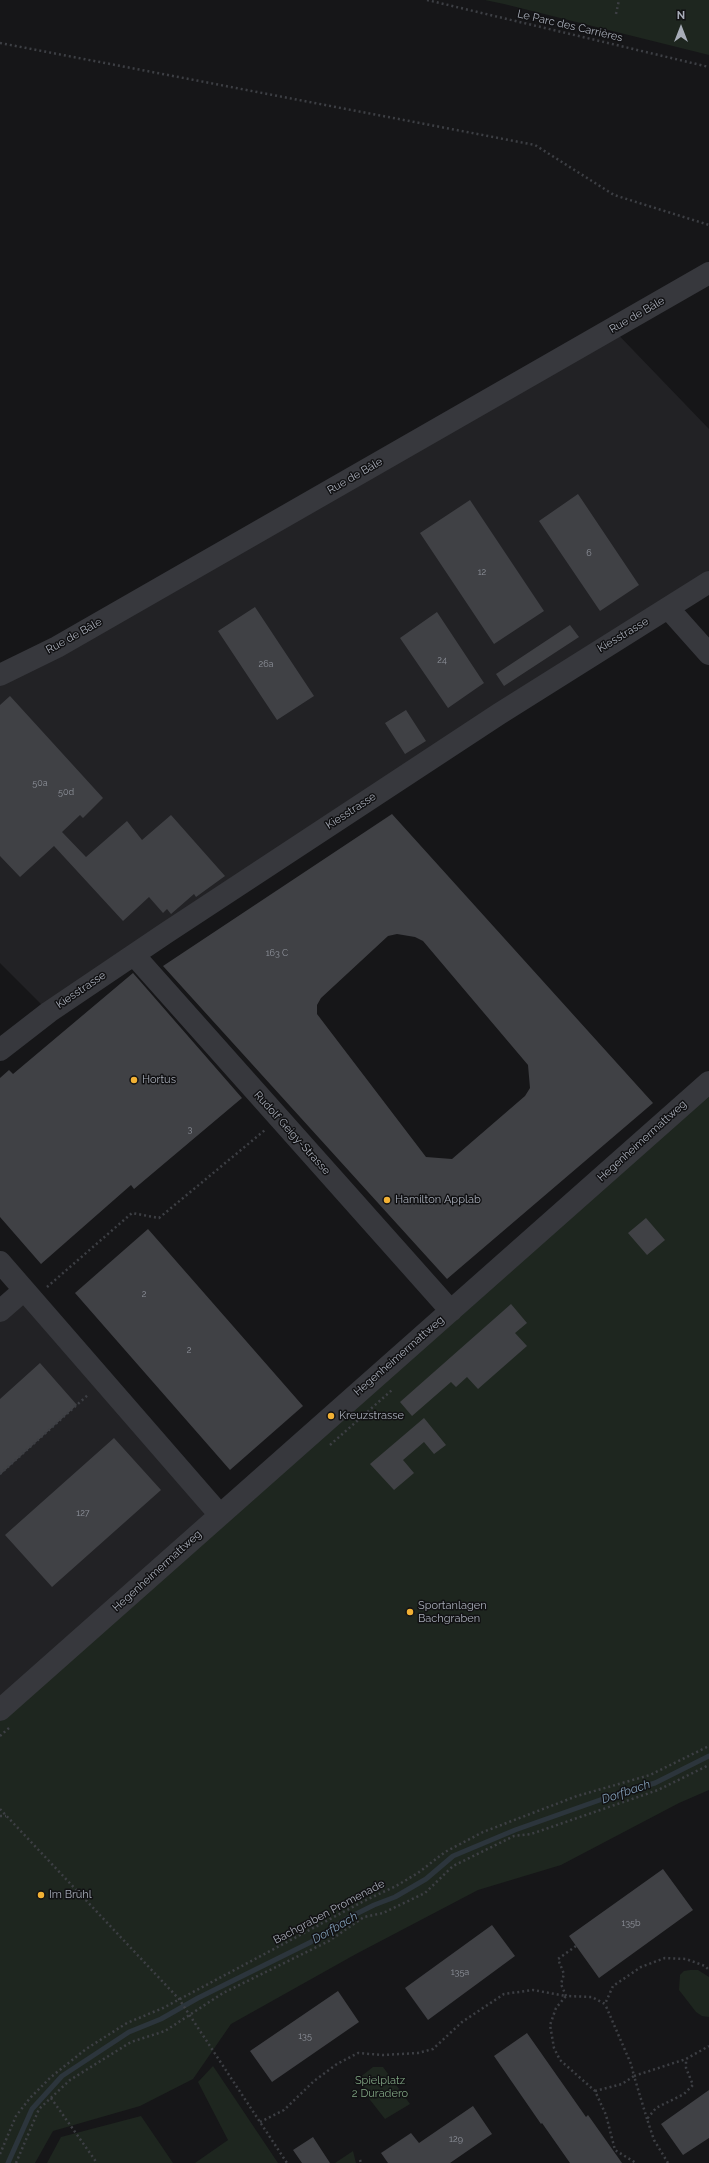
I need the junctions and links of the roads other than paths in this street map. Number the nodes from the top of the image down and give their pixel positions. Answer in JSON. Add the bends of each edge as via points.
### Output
{"nodes":[{"id":1,"x":709,"y":273,"type":"edge"},
{"id":2,"x":709,"y":582,"type":"edge"},
{"id":3,"x":668,"y":608,"type":"junction"},
{"id":4,"x":709,"y":654,"type":"edge"},
{"id":5,"x":0,"y":675,"type":"edge"},
{"id":6,"x":134,"y":955,"type":"junction"},
{"id":7,"x":0,"y":1050,"type":"edge"},
{"id":8,"x":709,"y":1082,"type":"edge"},
{"id":9,"x":0,"y":1262,"type":"edge"},
{"id":10,"x":28,"y":1295,"type":"junction"},
{"id":11,"x":0,"y":1311,"type":"edge"},
{"id":12,"x":451,"y":1311,"type":"junction"},
{"id":13,"x":220,"y":1515,"type":"junction"},
{"id":14,"x":0,"y":1710,"type":"edge"}],
"edges":[{"from":1,"to":5,"type":"street","name":"Rue de Bâle","via":[[57,646]]},
{"from":2,"to":3,"type":"street","name":"Kiesstrasse"},
{"from":3,"to":4,"type":"street"},
{"from":3,"to":6,"type":"street","name":"Kiesstrasse","via":[[499,714]]},
{"from":6,"to":7,"type":"street","name":"Kiesstrasse","via":[[49,1012]]},
{"from":6,"to":12,"type":"street","name":"Rudolf Geigy-Strasse"},
{"from":8,"to":12,"type":"street","name":"Hegenheimermattweg"},
{"from":9,"to":10,"type":"street"},
{"from":10,"to":11,"type":"street"},
{"from":10,"to":13,"type":"street","via":[[105,1380]]},
{"from":12,"to":13,"type":"street","name":"Hegenheimermattweg"},
{"from":13,"to":14,"type":"street","name":"Hegenheimermattweg"}]}
